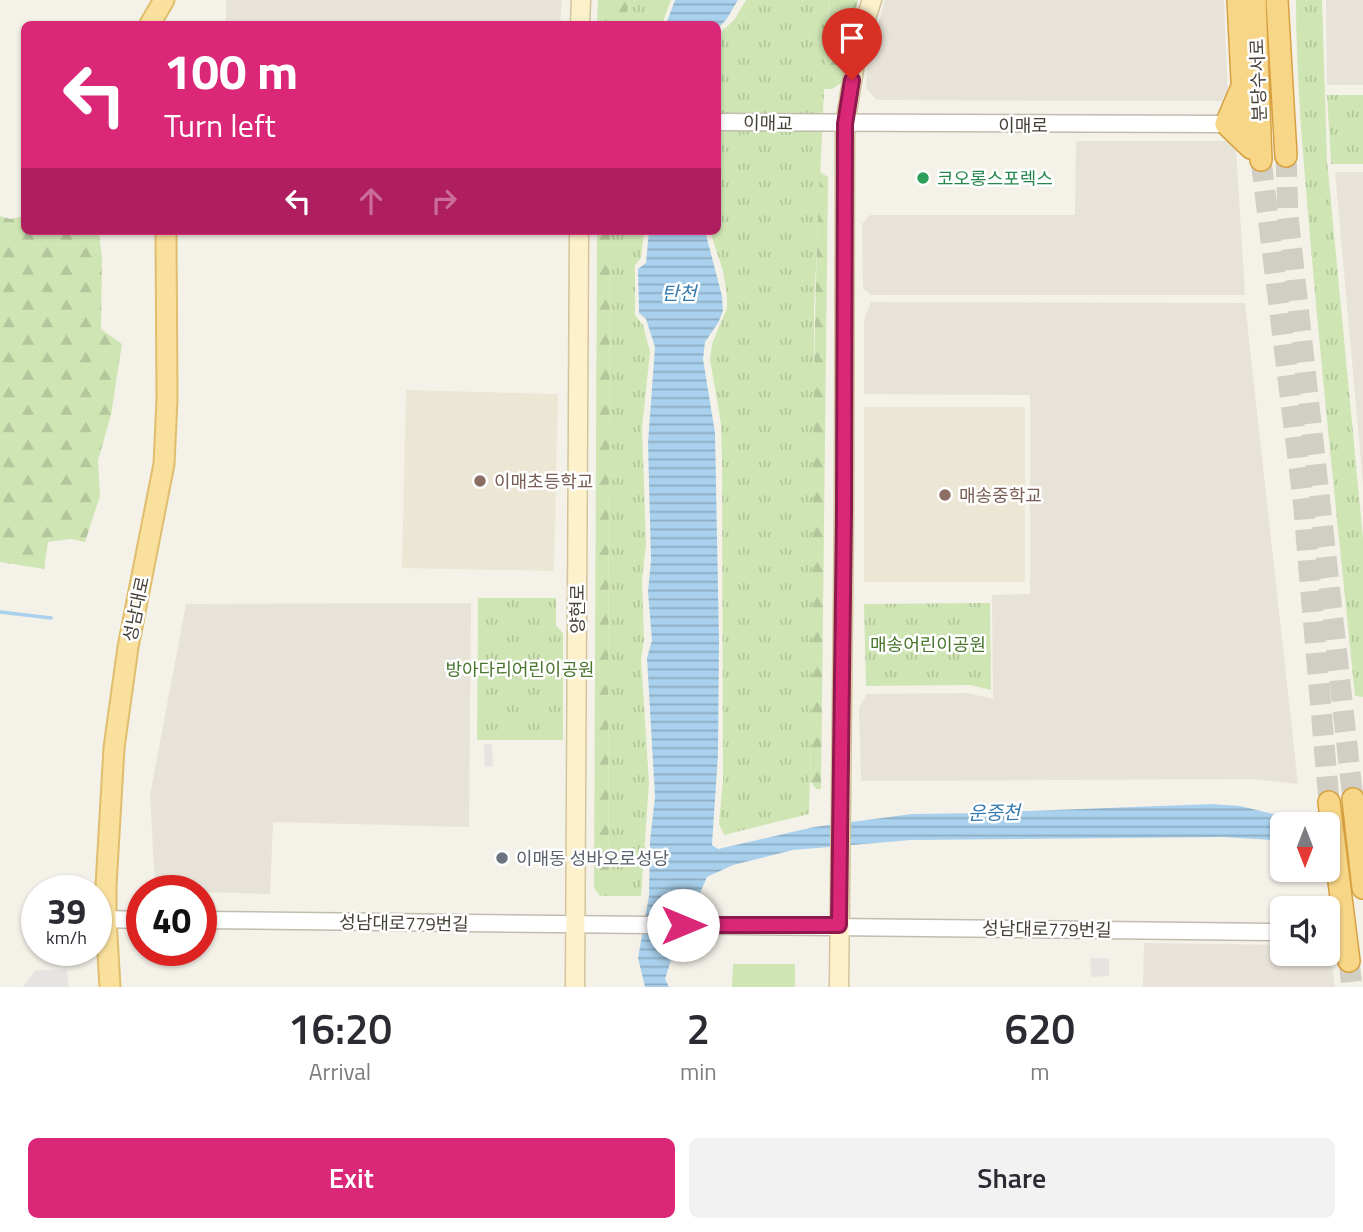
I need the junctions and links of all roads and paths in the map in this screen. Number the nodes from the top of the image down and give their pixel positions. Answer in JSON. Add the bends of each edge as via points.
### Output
{"nodes":[{"id":1,"x":164,"y":0,"type":"edge"},
{"id":2,"x":581,"y":0,"type":"edge"},
{"id":3,"x":872,"y":0,"type":"edge"},
{"id":4,"x":1238,"y":0,"type":"edge"},
{"id":5,"x":1255,"y":0,"type":"edge"},
{"id":6,"x":1277,"y":0,"type":"edge"},
{"id":7,"x":1285,"y":0,"type":"edge"},
{"id":8,"x":152,"y":21,"type":"edge"},
{"id":9,"x":165,"y":21,"type":"edge"},
{"id":10,"x":580,"y":21,"type":"edge"},
{"id":11,"x":1242,"y":80,"type":"junction"},
{"id":12,"x":1283,"y":93,"type":"junction"},
{"id":13,"x":721,"y":122,"type":"edge"},
{"id":14,"x":820,"y":124,"type":"joint"},
{"id":15,"x":845,"y":124,"type":"junction"},
{"id":16,"x":1226,"y":124,"type":"junction"},
{"id":17,"x":1286,"y":156,"type":"tunnel mouth"},
{"id":18,"x":1257,"y":158,"type":"junction"},
{"id":19,"x":166,"y":235,"type":"edge"},
{"id":20,"x":579,"y":235,"type":"edge"},
{"id":21,"x":1330,"y":807,"type":"tunnel mouth"},
{"id":22,"x":1354,"y":809,"type":"tunnel mouth"},
{"id":23,"x":107,"y":875,"type":"edge"},
{"id":24,"x":1363,"y":888,"type":"edge"},
{"id":25,"x":1340,"y":896,"type":"edge"},
{"id":26,"x":217,"y":920,"type":"edge"},
{"id":27,"x":576,"y":925,"type":"junction"},
{"id":28,"x":839,"y":925,"type":"junction"},
{"id":29,"x":1270,"y":932,"type":"edge"},
{"id":30,"x":1340,"y":940,"type":"edge"},
{"id":31,"x":1349,"y":961,"type":"tunnel mouth"},
{"id":32,"x":109,"y":966,"type":"edge"},
{"id":33,"x":110,"y":987,"type":"edge"},
{"id":34,"x":575,"y":987,"type":"edge"},
{"id":35,"x":839,"y":987,"type":"edge"}],
"edges":[{"from":1,"to":8,"type":"main road"},
{"from":1,"to":9,"type":"main road"},
{"from":2,"to":10,"type":"main road"},
{"from":3,"to":15,"type":"main road","via":[[859,39]]},
{"from":4,"to":11,"type":"highway"},
{"from":5,"to":18,"type":"highway","name":"분당수서로"},
{"from":6,"to":12,"type":"highway","name":"분당수서로"},
{"from":7,"to":12,"type":"highway"},
{"from":11,"to":16,"type":"highway"},
{"from":11,"to":18,"type":"highway"},
{"from":12,"to":17,"type":"highway","name":"분당수서로"},
{"from":13,"to":14,"type":"street","name":"이매교"},
{"from":14,"to":15,"type":"street","name":"이매로"},
{"from":15,"to":16,"type":"street","name":"이매로"},
{"from":15,"to":28,"type":"main road"},
{"from":16,"to":18,"type":"highway"},
{"from":19,"to":23,"type":"main road","name":"성남대로","via":[[164,464],[117,714]]},
{"from":20,"to":27,"type":"main road","name":"양현로"},
{"from":21,"to":25,"type":"highway"},
{"from":22,"to":24,"type":"highway"},
{"from":26,"to":27,"type":"street","name":"성남대로779번길"},
{"from":27,"to":28,"type":"street","name":"성남대로779번길"},
{"from":27,"to":34,"type":"main road","name":"양현로"},
{"from":28,"to":29,"type":"street","name":"성남대로779번길"},
{"from":28,"to":35,"type":"main road"},
{"from":30,"to":31,"type":"highway"},
{"from":32,"to":33,"type":"main road","name":"성남대로"}]}
